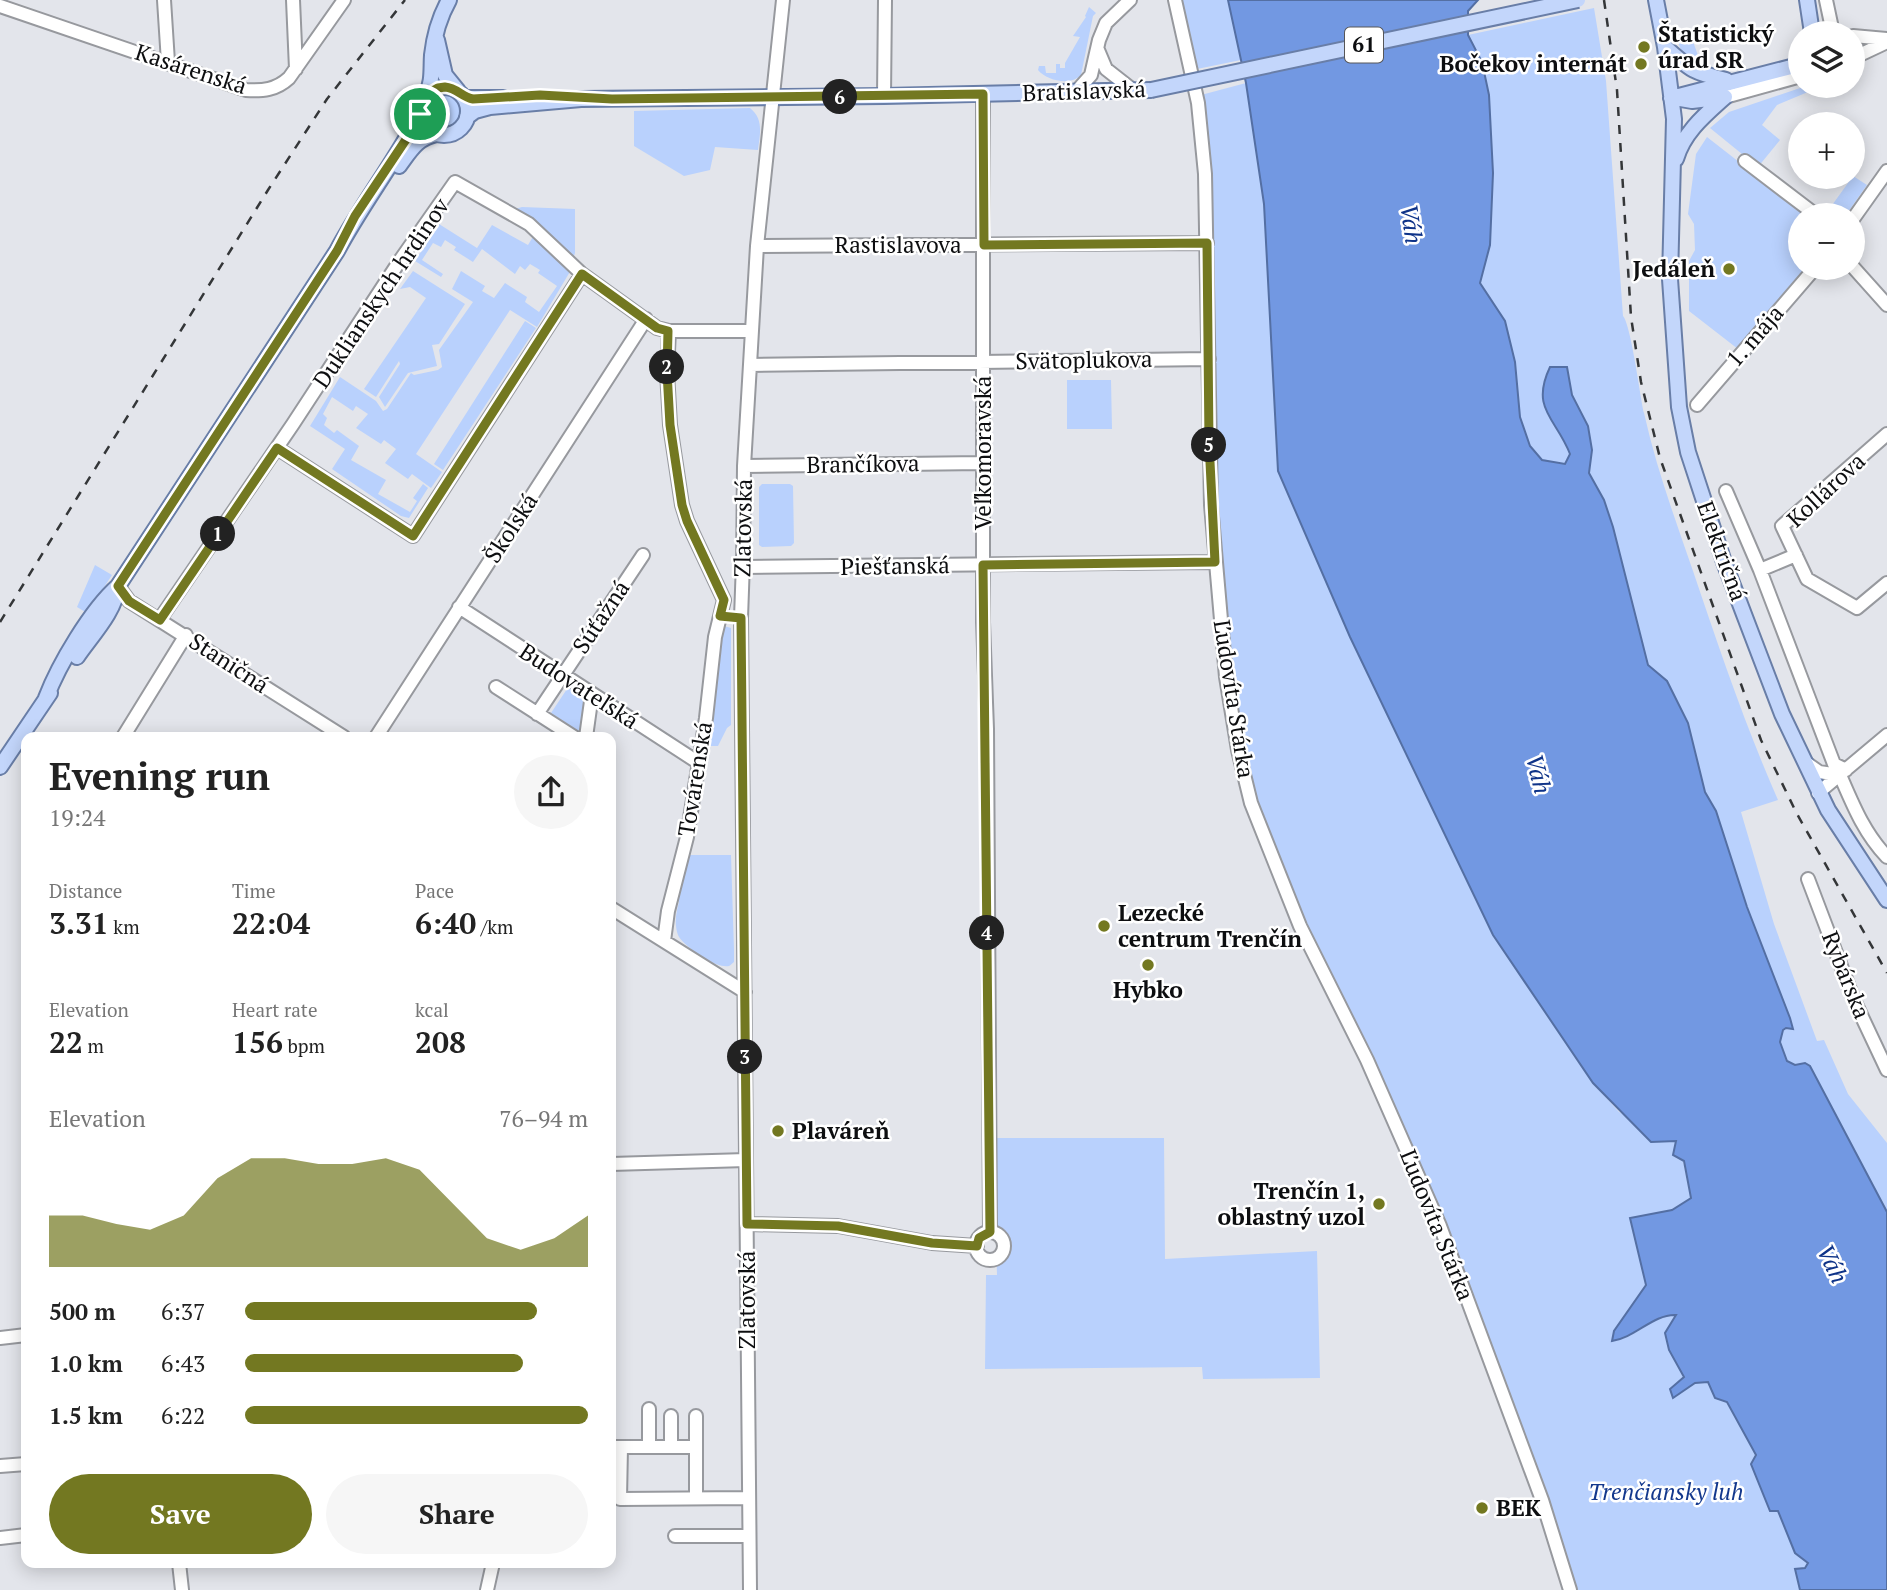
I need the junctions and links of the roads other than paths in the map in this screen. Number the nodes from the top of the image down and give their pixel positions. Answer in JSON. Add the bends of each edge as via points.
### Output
{"nodes":[{"id":1,"x":164,"y":0,"type":"edge"},
{"id":2,"x":293,"y":0,"type":"edge"},
{"id":3,"x":344,"y":0,"type":"edge"},
{"id":4,"x":449,"y":0,"type":"edge"},
{"id":5,"x":783,"y":0,"type":"edge"},
{"id":6,"x":885,"y":0,"type":"edge"},
{"id":7,"x":1131,"y":0,"type":"edge"},
{"id":8,"x":1175,"y":0,"type":"edge"},
{"id":9,"x":1578,"y":0,"type":"edge"},
{"id":10,"x":1656,"y":0,"type":"edge"},
{"id":11,"x":1807,"y":0,"type":"edge"},
{"id":12,"x":1826,"y":0,"type":"edge"},
{"id":13,"x":0,"y":6,"type":"edge"},
{"id":14,"x":1830,"y":13,"type":"junction"},
{"id":15,"x":1811,"y":21,"type":"edge"},
{"id":16,"x":1831,"y":21,"type":"edge"},
{"id":17,"x":1837,"y":21,"type":"edge"},
{"id":18,"x":437,"y":35,"type":"junction"},
{"id":19,"x":1865,"y":38,"type":"edge"},
{"id":20,"x":1887,"y":41,"type":"edge"},
{"id":21,"x":1665,"y":47,"type":"junction"},
{"id":22,"x":1865,"y":47,"type":"edge"},
{"id":23,"x":1098,"y":50,"type":"junction"},
{"id":24,"x":1865,"y":52,"type":"edge"},
{"id":25,"x":168,"y":62,"type":"junction"},
{"id":26,"x":1106,"y":69,"type":"junction"},
{"id":27,"x":1788,"y":69,"type":"edge"},
{"id":28,"x":296,"y":70,"type":"junction"},
{"id":29,"x":1788,"y":71,"type":"edge"},
{"id":30,"x":1734,"y":82,"type":"junction"},
{"id":31,"x":1134,"y":92,"type":"junction"},
{"id":32,"x":1075,"y":93,"type":"junction"},
{"id":33,"x":1093,"y":93,"type":"junction"},
{"id":34,"x":983,"y":94,"type":"junction"},
{"id":35,"x":426,"y":95,"type":"junction"},
{"id":36,"x":462,"y":95,"type":"junction"},
{"id":37,"x":884,"y":96,"type":"junction"},
{"id":38,"x":774,"y":97,"type":"junction"},
{"id":39,"x":1725,"y":97,"type":"junction"},
{"id":40,"x":1671,"y":98,"type":"junction"},
{"id":41,"x":581,"y":99,"type":"junction"},
{"id":42,"x":420,"y":114,"type":"junction"},
{"id":43,"x":467,"y":117,"type":"junction"},
{"id":44,"x":437,"y":134,"type":"junction"},
{"id":45,"x":1745,"y":161,"type":"dead end"},
{"id":46,"x":1673,"y":171,"type":"junction"},
{"id":47,"x":1887,"y":172,"type":"edge"},
{"id":48,"x":1800,"y":203,"type":"edge"},
{"id":49,"x":1865,"y":203,"type":"edge"},
{"id":50,"x":1207,"y":243,"type":"junction"},
{"id":51,"x":984,"y":245,"type":"junction"},
{"id":52,"x":757,"y":246,"type":"junction"},
{"id":53,"x":337,"y":251,"type":"junction"},
{"id":54,"x":582,"y":274,"type":"junction"},
{"id":55,"x":1805,"y":280,"type":"edge"},
{"id":56,"x":1865,"y":280,"type":"edge"},
{"id":57,"x":1887,"y":305,"type":"edge"},
{"id":58,"x":646,"y":319,"type":"junction"},
{"id":59,"x":668,"y":331,"type":"junction"},
{"id":60,"x":751,"y":331,"type":"junction"},
{"id":61,"x":1209,"y":359,"type":"junction"},
{"id":62,"x":982,"y":362,"type":"junction"},
{"id":63,"x":750,"y":365,"type":"junction"},
{"id":64,"x":1697,"y":405,"type":"dead end"},
{"id":65,"x":1887,"y":434,"type":"edge"},
{"id":66,"x":277,"y":448,"type":"junction"},
{"id":67,"x":982,"y":463,"type":"junction"},
{"id":68,"x":744,"y":466,"type":"junction"},
{"id":69,"x":1726,"y":491,"type":"dead end"},
{"id":70,"x":643,"y":555,"type":"dead end"},
{"id":71,"x":1796,"y":555,"type":"junction"},
{"id":72,"x":1215,"y":562,"type":"junction"},
{"id":73,"x":983,"y":565,"type":"junction"},
{"id":74,"x":743,"y":567,"type":"junction"},
{"id":75,"x":1760,"y":570,"type":"junction"},
{"id":76,"x":1887,"y":583,"type":"edge"},
{"id":77,"x":118,"y":586,"type":"junction"},
{"id":78,"x":459,"y":607,"type":"junction"},
{"id":79,"x":720,"y":616,"type":"junction"},
{"id":80,"x":741,"y":618,"type":"junction"},
{"id":81,"x":160,"y":620,"type":"junction"},
{"id":82,"x":186,"y":635,"type":"junction"},
{"id":83,"x":563,"y":675,"type":"junction"},
{"id":84,"x":496,"y":687,"type":"dead end"},
{"id":85,"x":592,"y":694,"type":"junction"},
{"id":86,"x":537,"y":714,"type":"junction"},
{"id":87,"x":23,"y":732,"type":"edge"},
{"id":88,"x":126,"y":732,"type":"edge"},
{"id":89,"x":336,"y":732,"type":"edge"},
{"id":90,"x":379,"y":732,"type":"edge"},
{"id":91,"x":566,"y":732,"type":"edge"},
{"id":92,"x":587,"y":732,"type":"edge"},
{"id":93,"x":1887,"y":735,"type":"edge"},
{"id":94,"x":21,"y":736,"type":"edge"},
{"id":95,"x":1803,"y":761,"type":"junction"},
{"id":96,"x":699,"y":763,"type":"junction"},
{"id":97,"x":0,"y":767,"type":"edge"},
{"id":98,"x":1843,"y":772,"type":"junction"},
{"id":99,"x":1818,"y":793,"type":"junction"},
{"id":100,"x":1887,"y":858,"type":"edge"},
{"id":101,"x":1808,"y":879,"type":"dead end"},
{"id":102,"x":1887,"y":900,"type":"edge"},
{"id":103,"x":616,"y":911,"type":"edge"},
{"id":104,"x":664,"y":941,"type":"junction"},
{"id":105,"x":745,"y":992,"type":"junction"},
{"id":106,"x":1887,"y":1070,"type":"edge"},
{"id":107,"x":746,"y":1160,"type":"junction"},
{"id":108,"x":616,"y":1164,"type":"edge"},
{"id":109,"x":747,"y":1224,"type":"junction"},
{"id":110,"x":990,"y":1232,"type":"junction"},
{"id":111,"x":977,"y":1246,"type":"junction"},
{"id":112,"x":21,"y":1336,"type":"edge"},
{"id":113,"x":0,"y":1338,"type":"edge"},
{"id":114,"x":649,"y":1409,"type":"dead end"},
{"id":115,"x":671,"y":1416,"type":"dead end"},
{"id":116,"x":696,"y":1416,"type":"dead end"},
{"id":117,"x":616,"y":1447,"type":"edge"},
{"id":118,"x":649,"y":1447,"type":"junction"},
{"id":119,"x":671,"y":1447,"type":"junction"},
{"id":120,"x":696,"y":1447,"type":"junction"},
{"id":121,"x":21,"y":1464,"type":"edge"},
{"id":122,"x":0,"y":1466,"type":"edge"},
{"id":123,"x":696,"y":1498,"type":"junction"},
{"id":124,"x":748,"y":1498,"type":"junction"},
{"id":125,"x":21,"y":1536,"type":"edge"},
{"id":126,"x":675,"y":1536,"type":"dead end"},
{"id":127,"x":749,"y":1536,"type":"junction"},
{"id":128,"x":0,"y":1538,"type":"edge"},
{"id":129,"x":180,"y":1568,"type":"edge"},
{"id":130,"x":493,"y":1568,"type":"edge"},
{"id":131,"x":182,"y":1590,"type":"edge"},
{"id":132,"x":487,"y":1590,"type":"edge"},
{"id":133,"x":750,"y":1590,"type":"edge"},
{"id":134,"x":1570,"y":1590,"type":"edge"}],
"edges":[{"from":1,"to":25,"type":"street"},
{"from":2,"to":28,"type":"street"},
{"from":3,"to":28,"type":"street","name":"Kasárenská"},
{"from":4,"to":18,"type":"main road"},
{"from":5,"to":38,"type":"street","name":"Zlatovská"},
{"from":6,"to":37,"type":"street"},
{"from":7,"to":23,"type":"street","via":[[1106,23]]},
{"from":8,"to":50,"type":"street","name":"Ľudovíta Stárka","via":[[1198,103]]},
{"from":9,"to":31,"type":"main road","name":"Bratislavská","number":"61","bridge":true},
{"from":10,"to":21,"type":"main road","name":"Električná"},
{"from":11,"to":15,"type":"main road"},
{"from":12,"to":14,"type":"street"},
{"from":13,"to":25,"type":"street","name":"Kasárenská"},
{"from":14,"to":16,"type":"street"},
{"from":14,"to":17,"type":"street"},
{"from":18,"to":35,"type":"main road"},
{"from":18,"to":36,"type":"main road","via":[[444,75]]},
{"from":19,"to":20,"type":"street"},
{"from":20,"to":22,"type":"street"},
{"from":20,"to":24,"type":"street"},
{"from":21,"to":30,"type":"main road","via":[[1693,71]]},
{"from":21,"to":40,"type":"main road","name":"Električná"},
{"from":23,"to":26,"type":"street"},
{"from":23,"to":32,"type":"street","via":[[1091,75]]},
{"from":25,"to":28,"type":"street","name":"Kasárenská","via":[[260,91],[282,84]]},
{"from":26,"to":31,"type":"street"},
{"from":26,"to":33,"type":"street"},
{"from":27,"to":30,"type":"main road"},
{"from":29,"to":39,"type":"street"},
{"from":30,"to":40,"type":"main road"},
{"from":31,"to":33,"type":"main road","name":"Bratislavská","number":"61"},
{"from":32,"to":33,"type":"main road","name":"Bratislavská","number":"61"},
{"from":32,"to":34,"type":"main road","name":"Bratislavská","number":"61"},
{"from":34,"to":37,"type":"main road","name":"Bratislavská","number":"61"},
{"from":34,"to":51,"type":"street","name":"Veľkomoravská"},
{"from":35,"to":36,"type":"main road","name":"Bratislavská","number":"61","via":[[445,87]]},
{"from":35,"to":42,"type":"main road","name":"Bratislavská","number":"61"},
{"from":36,"to":41,"type":"main road","name":"Bratislavská","number":"61","via":[[473,99],[566,95]]},
{"from":36,"to":43,"type":"main road"},
{"from":37,"to":38,"type":"main road","name":"Bratislavská","number":"61"},
{"from":38,"to":41,"type":"main road","name":"Bratislavská","number":"61"},
{"from":38,"to":52,"type":"street","name":"Zlatovská"},
{"from":39,"to":40,"type":"main road"},
{"from":39,"to":46,"type":"main road","via":[[1690,132]]},
{"from":40,"to":46,"type":"main road","name":"Električná"},
{"from":41,"to":43,"type":"main road","name":"Bratislavská","number":"61","via":[[490,107]]},
{"from":42,"to":44,"type":"main road","via":[[429,130]]},
{"from":42,"to":53,"type":"main road","name":"Bratislavská","number":"61"},
{"from":43,"to":44,"type":"main road","name":"Bratislavská","number":"61","via":[[454,132]]},
{"from":44,"to":53,"type":"main road","name":"Bratislavská","number":"61","via":[[418,142]]},
{"from":45,"to":48,"type":"street"},
{"from":46,"to":95,"type":"main road","name":"Električná","via":[[1670,279],[1684,435],[1724,562]]},
{"from":47,"to":49,"type":"street"},
{"from":50,"to":51,"type":"street","name":"Rastislavova"},
{"from":50,"to":61,"type":"street","name":"Ľudovíta Stárka"},
{"from":51,"to":52,"type":"street","name":"Rastislavova"},
{"from":51,"to":62,"type":"street","name":"Veľkomoravská"},
{"from":52,"to":60,"type":"street","name":"Zlatovská"},
{"from":53,"to":77,"type":"main road","name":"Bratislavská","number":"61"},
{"from":54,"to":58,"type":"street","name":"Duklianskych hrdinov"},
{"from":54,"to":66,"type":"street","via":[[413,536]]},
{"from":54,"to":66,"type":"street","name":"Duklianskych hrdinov","via":[[529,225],[455,182]]},
{"from":55,"to":64,"type":"street","name":"1. mája"},
{"from":56,"to":57,"type":"street"},
{"from":58,"to":59,"type":"street","name":"Duklianskych hrdinov"},
{"from":58,"to":78,"type":"street","name":"Školská"},
{"from":59,"to":60,"type":"street","name":"Duklianskych hrdinov"},
{"from":59,"to":79,"type":"street","name":"Továrenská","via":[[670,425],[682,505],[724,600]]},
{"from":60,"to":63,"type":"street","name":"Zlatovská"},
{"from":61,"to":62,"type":"street","name":"Svätoplukova"},
{"from":61,"to":72,"type":"street","name":"Ľudovíta Stárka"},
{"from":62,"to":63,"type":"street","name":"Svätoplukova"},
{"from":62,"to":67,"type":"street","name":"Veľkomoravská"},
{"from":63,"to":68,"type":"street","name":"Zlatovská"},
{"from":65,"to":71,"type":"street","name":"Kollárova","via":[[1782,526]]},
{"from":66,"to":81,"type":"street","name":"Duklianskych hrdinov"},
{"from":67,"to":68,"type":"street","name":"Brančíkova"},
{"from":67,"to":73,"type":"street","name":"Veľkomoravská"},
{"from":68,"to":74,"type":"street","name":"Zlatovská"},
{"from":69,"to":75,"type":"street","name":"Električná"},
{"from":70,"to":83,"type":"street","name":"Súťažná"},
{"from":71,"to":75,"type":"street","name":"Kollárova"},
{"from":71,"to":76,"type":"street","via":[[1807,579],[1857,608]]},
{"from":72,"to":73,"type":"street","name":"Piešťanská"},
{"from":72,"to":134,"type":"street","name":"Ľudovíta Stárka","via":[[1233,721],[1251,803],[1300,926],[1367,1060],[1440,1226],[1542,1500]]},
{"from":73,"to":74,"type":"street","name":"Piešťanská"},
{"from":73,"to":110,"type":"street","name":"Veľkomoravská"},
{"from":74,"to":80,"type":"street","name":"Zlatovská","via":[[743,562]]},
{"from":75,"to":98,"type":"street","name":"Električná","via":[[1834,764]]},
{"from":77,"to":81,"type":"street","name":"Staničná","via":[[129,601]]},
{"from":77,"to":87,"type":"main road","name":"Bratislavská","number":"61","via":[[54,676],[46,698]]},
{"from":78,"to":83,"type":"street","name":"Budovateľská"},
{"from":78,"to":90,"type":"street","name":"Školská"},
{"from":79,"to":80,"type":"street"},
{"from":79,"to":96,"type":"street","name":"Továrenská"},
{"from":80,"to":105,"type":"street","name":"Zlatovská"},
{"from":81,"to":82,"type":"street","name":"Staničná"},
{"from":82,"to":88,"type":"street"},
{"from":82,"to":89,"type":"street","name":"Staničná"},
{"from":83,"to":85,"type":"street","name":"Budovateľská"},
{"from":83,"to":86,"type":"street","name":"Súťažná"},
{"from":84,"to":86,"type":"street"},
{"from":85,"to":92,"type":"street"},
{"from":85,"to":96,"type":"street","name":"Budovateľská"},
{"from":86,"to":91,"type":"street"},
{"from":93,"to":98,"type":"street"},
{"from":94,"to":97,"type":"main road","name":"Bratislavská","number":"61"},
{"from":95,"to":98,"type":"street","via":[[1819,772]]},
{"from":95,"to":99,"type":"main road","name":"Električná"},
{"from":96,"to":104,"type":"street","name":"Továrenská"},
{"from":98,"to":99,"type":"street"},
{"from":98,"to":100,"type":"street","name":"Električná","via":[[1862,825]]},
{"from":99,"to":102,"type":"main road","name":"Električná"},
{"from":101,"to":106,"type":"street","name":"Rybárska","via":[[1854,1000]]},
{"from":103,"to":104,"type":"street"},
{"from":104,"to":105,"type":"street"},
{"from":105,"to":107,"type":"street","name":"Zlatovská"},
{"from":107,"to":108,"type":"street"},
{"from":107,"to":109,"type":"street","name":"Zlatovská"},
{"from":109,"to":111,"type":"street","via":[[838,1226]]},
{"from":109,"to":124,"type":"street","name":"Zlatovská"},
{"from":110,"to":111,"type":"street","via":[[979,1238]]},
{"from":110,"to":111,"type":"street","via":[[1003,1241],[999,1257],[986,1259]]},
{"from":112,"to":113,"type":"street"},
{"from":114,"to":118,"type":"street"},
{"from":115,"to":119,"type":"street"},
{"from":116,"to":120,"type":"street"},
{"from":117,"to":118,"type":"street"},
{"from":117,"to":123,"type":"street","via":[[620,1499]]},
{"from":118,"to":119,"type":"street"},
{"from":119,"to":120,"type":"street"},
{"from":120,"to":123,"type":"street"},
{"from":121,"to":122,"type":"street"},
{"from":123,"to":124,"type":"street"},
{"from":124,"to":127,"type":"street","name":"Zlatovská"},
{"from":125,"to":128,"type":"street"},
{"from":126,"to":127,"type":"street"},
{"from":127,"to":133,"type":"street","name":"Zlatovská"},
{"from":129,"to":131,"type":"street"},
{"from":130,"to":132,"type":"street"}]}
